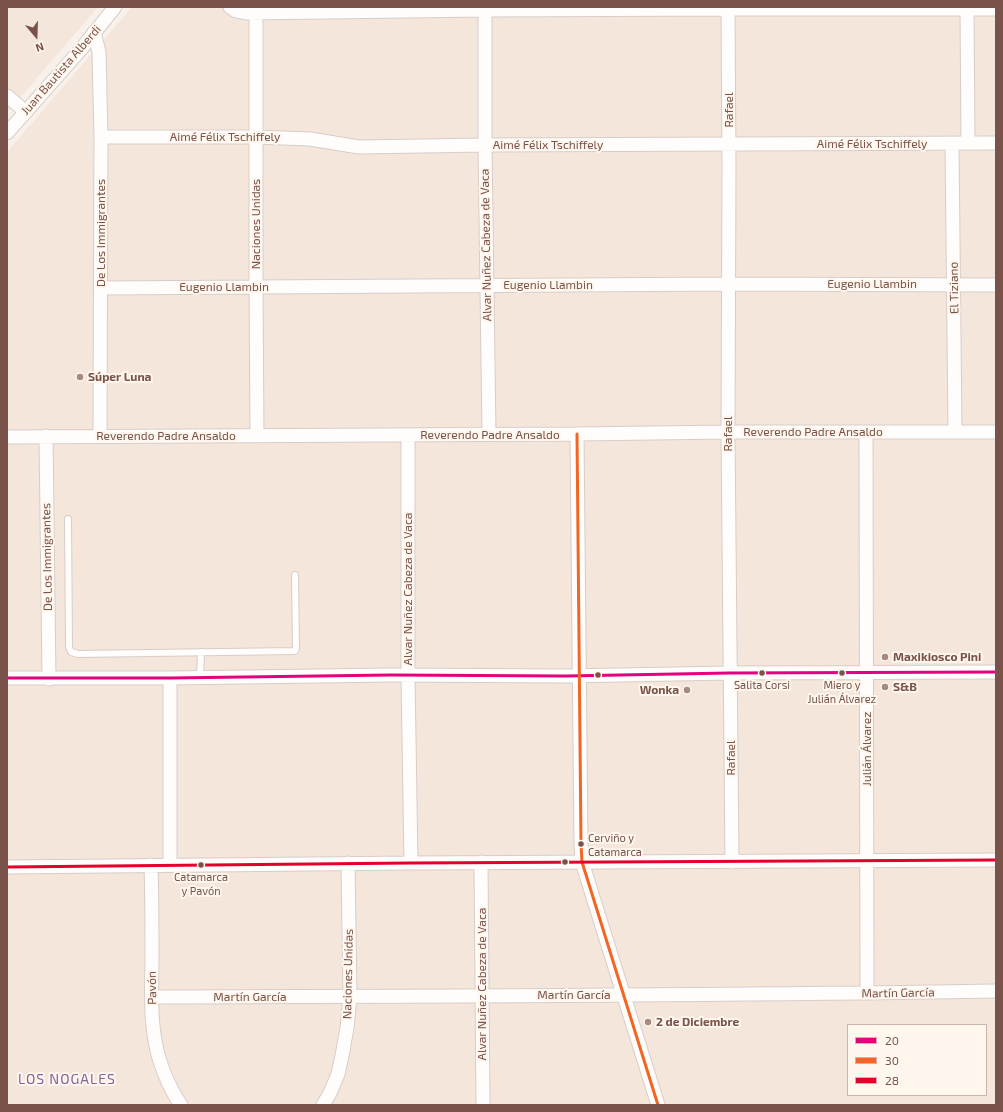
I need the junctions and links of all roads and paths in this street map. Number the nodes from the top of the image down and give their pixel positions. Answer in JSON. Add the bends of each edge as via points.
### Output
{"nodes":[{"id":1,"x":115,"y":7,"type":"edge"},
{"id":2,"x":230,"y":7,"type":"edge"},
{"id":3,"x":484,"y":8,"type":"edge"},
{"id":4,"x":728,"y":8,"type":"edge"},
{"id":5,"x":968,"y":8,"type":"edge"},
{"id":6,"x":996,"y":10,"type":"edge"},
{"id":7,"x":256,"y":12,"type":"junction"},
{"id":8,"x":94,"y":32,"type":"junction"},
{"id":9,"x":7,"y":96,"type":"edge"},
{"id":10,"x":26,"y":112,"type":"junction"},
{"id":11,"x":7,"y":134,"type":"edge"},
{"id":12,"x":101,"y":137,"type":"junction"},
{"id":13,"x":256,"y":137,"type":"junction"},
{"id":14,"x":952,"y":143,"type":"junction"},
{"id":15,"x":968,"y":143,"type":"junction"},
{"id":16,"x":996,"y":143,"type":"edge"},
{"id":17,"x":729,"y":144,"type":"junction"},
{"id":18,"x":485,"y":145,"type":"junction"},
{"id":19,"x":728,"y":284,"type":"junction"},
{"id":20,"x":954,"y":284,"type":"junction"},
{"id":21,"x":486,"y":285,"type":"junction"},
{"id":22,"x":996,"y":285,"type":"edge"},
{"id":23,"x":256,"y":286,"type":"junction"},
{"id":24,"x":101,"y":288,"type":"junction"},
{"id":25,"x":728,"y":432,"type":"junction"},
{"id":26,"x":866,"y":432,"type":"junction"},
{"id":27,"x":955,"y":432,"type":"junction"},
{"id":28,"x":996,"y":432,"type":"edge"},
{"id":29,"x":489,"y":434,"type":"junction"},
{"id":30,"x":577,"y":434,"type":"junction"},
{"id":31,"x":258,"y":435,"type":"junction"},
{"id":32,"x":408,"y":435,"type":"junction"},
{"id":33,"x":46,"y":436,"type":"junction"},
{"id":34,"x":100,"y":436,"type":"junction"},
{"id":35,"x":7,"y":437,"type":"edge"},
{"id":36,"x":68,"y":519,"type":"dead end"},
{"id":37,"x":295,"y":575,"type":"dead end"},
{"id":38,"x":201,"y":652,"type":"junction"},
{"id":39,"x":867,"y":672,"type":"junction"},
{"id":40,"x":996,"y":672,"type":"edge"},
{"id":41,"x":730,"y":673,"type":"junction"},
{"id":42,"x":408,"y":676,"type":"junction"},
{"id":43,"x":580,"y":676,"type":"junction"},
{"id":44,"x":7,"y":678,"type":"edge"},
{"id":45,"x":170,"y":678,"type":"junction"},
{"id":46,"x":200,"y":678,"type":"junction"},
{"id":47,"x":49,"y":679,"type":"junction"},
{"id":48,"x":996,"y":860,"type":"edge"},
{"id":49,"x":867,"y":861,"type":"junction"},
{"id":50,"x":481,"y":862,"type":"junction"},
{"id":51,"x":582,"y":862,"type":"junction"},
{"id":52,"x":732,"y":862,"type":"junction"},
{"id":53,"x":348,"y":863,"type":"junction"},
{"id":54,"x":411,"y":863,"type":"junction"},
{"id":55,"x":151,"y":865,"type":"junction"},
{"id":56,"x":170,"y":865,"type":"junction"},
{"id":57,"x":7,"y":867,"type":"edge"},
{"id":58,"x":996,"y":991,"type":"edge"},
{"id":59,"x":867,"y":993,"type":"junction"},
{"id":60,"x":623,"y":994,"type":"junction"},
{"id":61,"x":482,"y":995,"type":"junction"},
{"id":62,"x":152,"y":997,"type":"junction"},
{"id":63,"x":350,"y":997,"type":"junction"},
{"id":64,"x":181,"y":1105,"type":"edge"},
{"id":65,"x":323,"y":1105,"type":"edge"},
{"id":66,"x":483,"y":1105,"type":"edge"},
{"id":67,"x":658,"y":1105,"type":"edge"}],
"edges":[{"from":1,"to":8,"type":"street","name":"Juan Bautista Alberdi"},
{"from":2,"to":7,"type":"street","via":[[236,12]]},
{"from":3,"to":4,"type":"street"},
{"from":3,"to":7,"type":"street"},
{"from":3,"to":18,"type":"street","name":"Alvar Nuñez Cabeza de Vaca"},
{"from":4,"to":5,"type":"street"},
{"from":4,"to":17,"type":"street","name":"Rafael"},
{"from":5,"to":6,"type":"street"},
{"from":5,"to":15,"type":"street"},
{"from":7,"to":13,"type":"street","name":"Naciones Unidas"},
{"from":8,"to":10,"type":"street","name":"Juan Bautista Alberdi"},
{"from":8,"to":12,"type":"street","name":"De Los Immigrantes","via":[[100,52]]},
{"from":9,"to":10,"type":"street"},
{"from":10,"to":11,"type":"street","name":"Juan Bautista Alberdi"},
{"from":12,"to":13,"type":"street","name":"Aimé Félix Tschiffely"},
{"from":12,"to":24,"type":"street","name":"De Los Immigrantes"},
{"from":13,"to":18,"type":"street","name":"Aimé Félix Tschiffely","via":[[310,139],[359,147]]},
{"from":13,"to":23,"type":"street","name":"Naciones Unidas"},
{"from":14,"to":15,"type":"street","name":"Aimé Félix Tschiffely"},
{"from":14,"to":17,"type":"street","name":"Aimé Félix Tschiffely"},
{"from":14,"to":20,"type":"street","name":"El Tiziano"},
{"from":15,"to":16,"type":"street","name":"Aimé Félix Tschiffely"},
{"from":17,"to":18,"type":"street","name":"Aimé Félix Tschiffely"},
{"from":17,"to":19,"type":"street","name":"Rafael"},
{"from":18,"to":21,"type":"street","name":"Alvar Nuñez Cabeza de Vaca"},
{"from":19,"to":20,"type":"street","name":"Eugenio Llambin"},
{"from":19,"to":21,"type":"street","name":"Eugenio Llambin"},
{"from":19,"to":25,"type":"street","name":"Rafael"},
{"from":20,"to":22,"type":"street","name":"Eugenio Llambin"},
{"from":20,"to":27,"type":"street","name":"El Tiziano"},
{"from":21,"to":23,"type":"street","name":"Eugenio Llambin"},
{"from":21,"to":29,"type":"street","name":"Alvar Nuñez Cabeza de Vaca"},
{"from":23,"to":24,"type":"street","name":"Eugenio Llambin"},
{"from":23,"to":31,"type":"street","name":"Naciones Unidas"},
{"from":24,"to":34,"type":"street","name":"De Los Immigrantes"},
{"from":25,"to":26,"type":"street","name":"Reverendo Padre Ansaldo"},
{"from":25,"to":30,"type":"street","name":"Reverendo Padre Ansaldo"},
{"from":25,"to":41,"type":"street","name":"Rafael"},
{"from":26,"to":27,"type":"street","name":"Reverendo Padre Ansaldo"},
{"from":26,"to":39,"type":"street","name":"Julián Álvarez"},
{"from":27,"to":28,"type":"street","name":"Reverendo Padre Ansaldo"},
{"from":29,"to":30,"type":"street","name":"Reverendo Padre Ansaldo"},
{"from":29,"to":32,"type":"street","name":"Reverendo Padre Ansaldo"},
{"from":30,"to":43,"type":"street"},
{"from":31,"to":32,"type":"street","name":"Reverendo Padre Ansaldo"},
{"from":31,"to":34,"type":"street","name":"Reverendo Padre Ansaldo"},
{"from":32,"to":42,"type":"street","name":"Alvar Nuñez Cabeza de Vaca"},
{"from":33,"to":34,"type":"street","name":"Reverendo Padre Ansaldo"},
{"from":33,"to":35,"type":"street","name":"Reverendo Padre Ansaldo"},
{"from":33,"to":47,"type":"street","name":"De Los Immigrantes"},
{"from":36,"to":38,"type":"lane","via":[[71,652]]},
{"from":37,"to":38,"type":"lane","via":[[295,651]]},
{"from":38,"to":46,"type":"lane"},
{"from":39,"to":40,"type":"street"},
{"from":39,"to":41,"type":"street"},
{"from":39,"to":49,"type":"street","name":"Julián Álvarez"},
{"from":41,"to":43,"type":"street"},
{"from":41,"to":52,"type":"street","name":"Rafael"},
{"from":42,"to":43,"type":"street"},
{"from":42,"to":46,"type":"street"},
{"from":42,"to":54,"type":"street","name":"Alvar Nuñez Cabeza de Vaca"},
{"from":43,"to":51,"type":"street"},
{"from":44,"to":47,"type":"street"},
{"from":45,"to":46,"type":"street"},
{"from":45,"to":47,"type":"street"},
{"from":45,"to":56,"type":"street"},
{"from":48,"to":49,"type":"street"},
{"from":49,"to":52,"type":"street"},
{"from":49,"to":59,"type":"street","name":"Julián Álvarez"},
{"from":50,"to":51,"type":"street"},
{"from":50,"to":54,"type":"street"},
{"from":50,"to":61,"type":"street","name":"Alvar Nuñez Cabeza de Vaca"},
{"from":51,"to":52,"type":"street"},
{"from":51,"to":60,"type":"street"},
{"from":53,"to":54,"type":"street"},
{"from":53,"to":56,"type":"street"},
{"from":53,"to":63,"type":"street","name":"Naciones Unidas"},
{"from":55,"to":56,"type":"street"},
{"from":55,"to":57,"type":"street"},
{"from":55,"to":62,"type":"street","name":"Pavón"},
{"from":58,"to":59,"type":"street","name":"Martín García"},
{"from":59,"to":60,"type":"street","name":"Martín García"},
{"from":60,"to":61,"type":"street","name":"Martín García"},
{"from":60,"to":67,"type":"street"},
{"from":61,"to":63,"type":"street","name":"Martín García"},
{"from":61,"to":66,"type":"street","name":"Alvar Nuñez Cabeza de Vaca"},
{"from":62,"to":63,"type":"street","name":"Martín García"},
{"from":62,"to":64,"type":"street","name":"Pavón","via":[[155,1041],[162,1067]]},
{"from":63,"to":65,"type":"street","name":"Naciones Unidas","via":[[338,1074]]}]}
